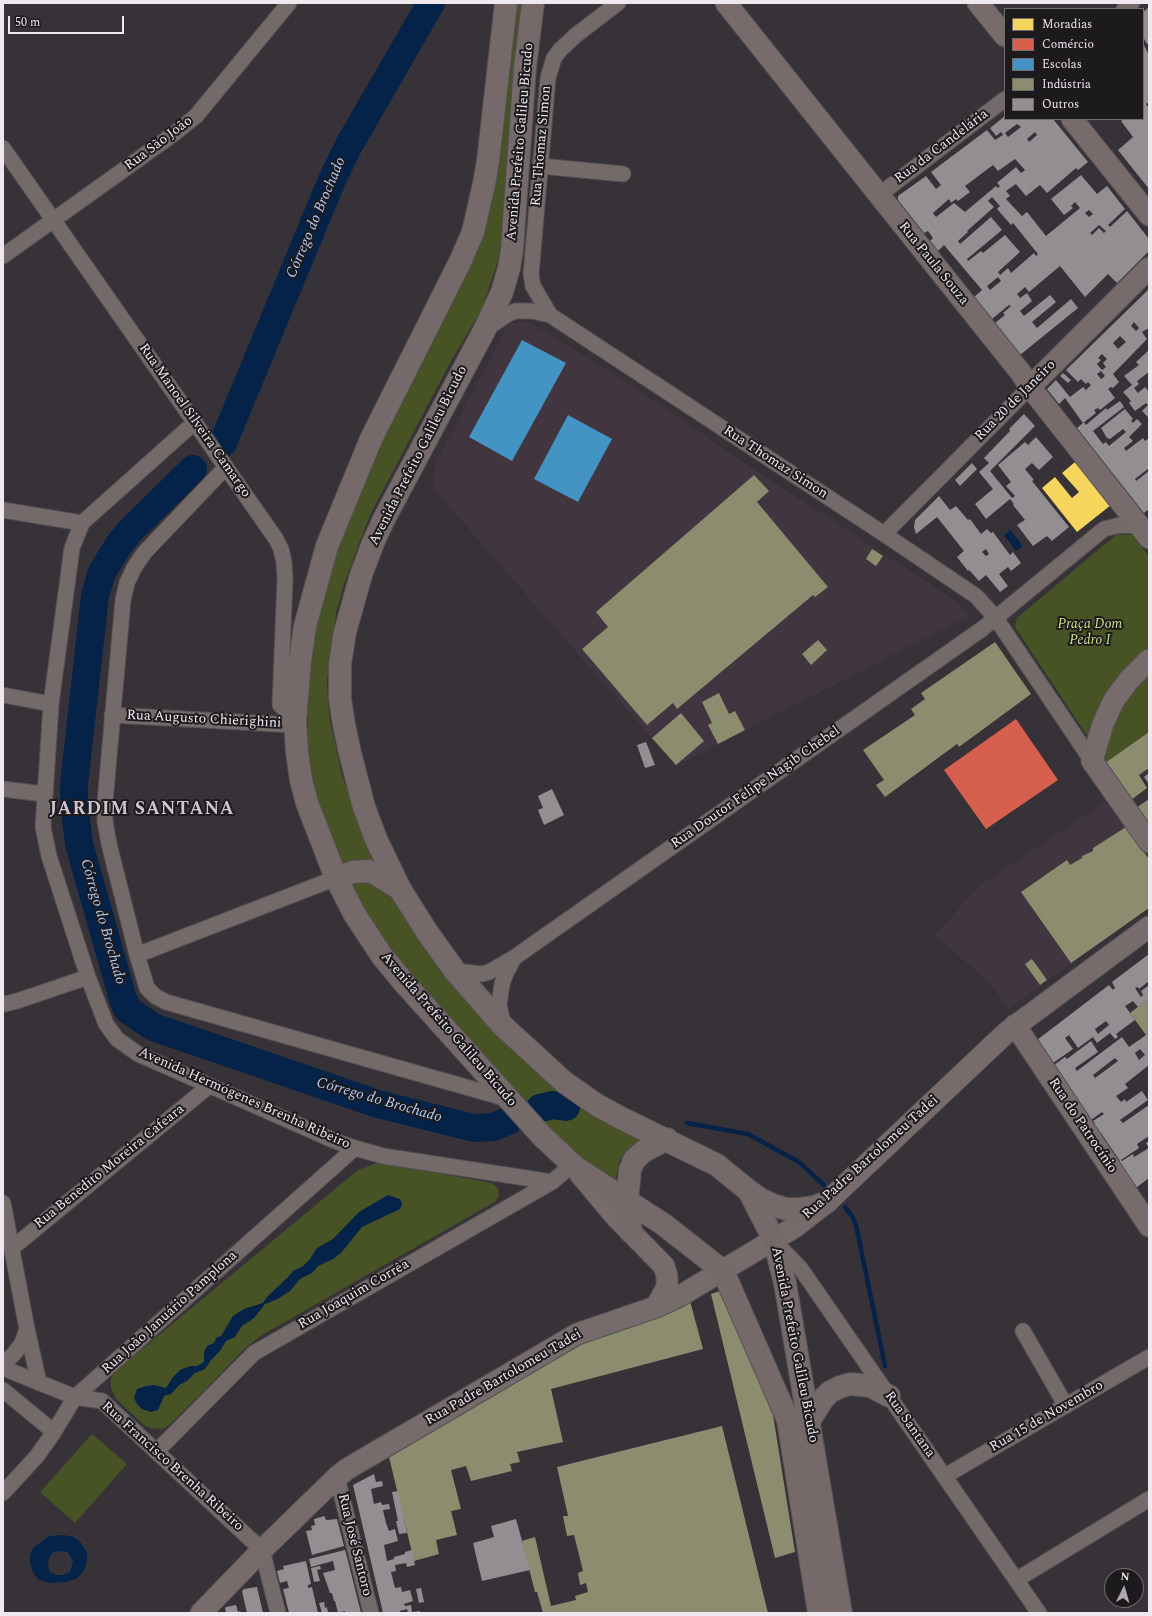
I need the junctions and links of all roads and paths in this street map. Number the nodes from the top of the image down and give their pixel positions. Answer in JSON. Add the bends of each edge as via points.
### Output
{"nodes":[{"id":1,"x":289,"y":3,"type":"edge"},
{"id":2,"x":506,"y":3,"type":"edge"},
{"id":3,"x":533,"y":3,"type":"edge"},
{"id":4,"x":618,"y":3,"type":"edge"},
{"id":5,"x":726,"y":3,"type":"edge"},
{"id":6,"x":978,"y":3,"type":"edge"},
{"id":7,"x":1004,"y":35,"type":"edge"},
{"id":8,"x":1004,"y":100,"type":"edge"},
{"id":9,"x":1073,"y":120,"type":"edge"},
{"id":10,"x":3,"y":148,"type":"edge"},
{"id":11,"x":540,"y":166,"type":"junction"},
{"id":12,"x":623,"y":174,"type":"dead end"},
{"id":13,"x":879,"y":195,"type":"junction"},
{"id":14,"x":1149,"y":215,"type":"edge"},
{"id":15,"x":54,"y":220,"type":"junction"},
{"id":16,"x":3,"y":256,"type":"edge"},
{"id":17,"x":1149,"y":268,"type":"edge"},
{"id":18,"x":550,"y":315,"type":"junction"},
{"id":19,"x":486,"y":330,"type":"junction"},
{"id":20,"x":1030,"y":387,"type":"junction"},
{"id":21,"x":195,"y":422,"type":"junction"},
{"id":22,"x":226,"y":467,"type":"junction"},
{"id":23,"x":3,"y":510,"type":"edge"},
{"id":24,"x":82,"y":523,"type":"junction"},
{"id":25,"x":1144,"y":532,"type":"edge"},
{"id":26,"x":884,"y":534,"type":"junction"},
{"id":27,"x":996,"y":616,"type":"junction"},
{"id":28,"x":1149,"y":660,"type":"edge"},
{"id":29,"x":3,"y":695,"type":"edge"},
{"id":30,"x":51,"y":704,"type":"junction"},
{"id":31,"x":112,"y":715,"type":"junction"},
{"id":32,"x":295,"y":722,"type":"junction"},
{"id":33,"x":1092,"y":761,"type":"junction"},
{"id":34,"x":3,"y":789,"type":"edge"},
{"id":35,"x":44,"y":794,"type":"junction"},
{"id":36,"x":1149,"y":842,"type":"edge"},
{"id":37,"x":336,"y":878,"type":"junction"},
{"id":38,"x":400,"y":889,"type":"junction"},
{"id":39,"x":1149,"y":927,"type":"edge"},
{"id":40,"x":137,"y":956,"type":"junction"},
{"id":41,"x":515,"y":957,"type":"junction"},
{"id":42,"x":455,"y":971,"type":"junction"},
{"id":43,"x":88,"y":977,"type":"junction"},
{"id":44,"x":3,"y":1003,"type":"edge"},
{"id":45,"x":1015,"y":1025,"type":"junction"},
{"id":46,"x":503,"y":1026,"type":"junction"},
{"id":47,"x":209,"y":1086,"type":"junction"},
{"id":48,"x":509,"y":1100,"type":"junction"},
{"id":49,"x":667,"y":1140,"type":"junction"},
{"id":50,"x":355,"y":1148,"type":"junction"},
{"id":51,"x":573,"y":1166,"type":"junction"},
{"id":52,"x":552,"y":1182,"type":"junction"},
{"id":53,"x":749,"y":1191,"type":"junction"},
{"id":54,"x":627,"y":1200,"type":"junction"},
{"id":55,"x":827,"y":1202,"type":"junction"},
{"id":56,"x":3,"y":1203,"type":"edge"},
{"id":57,"x":1149,"y":1226,"type":"edge"},
{"id":58,"x":631,"y":1232,"type":"junction"},
{"id":59,"x":774,"y":1240,"type":"junction"},
{"id":60,"x":11,"y":1249,"type":"junction"},
{"id":61,"x":723,"y":1271,"type":"junction"},
{"id":62,"x":656,"y":1307,"type":"junction"},
{"id":63,"x":27,"y":1329,"type":"junction"},
{"id":64,"x":1023,"y":1331,"type":"dead end"},
{"id":65,"x":1149,"y":1358,"type":"edge"},
{"id":66,"x":3,"y":1364,"type":"edge"},
{"id":67,"x":3,"y":1368,"type":"edge"},
{"id":68,"x":39,"y":1382,"type":"junction"},
{"id":69,"x":3,"y":1390,"type":"edge"},
{"id":70,"x":889,"y":1396,"type":"junction"},
{"id":71,"x":76,"y":1397,"type":"junction"},
{"id":72,"x":1066,"y":1406,"type":"junction"},
{"id":73,"x":809,"y":1421,"type":"junction"},
{"id":74,"x":54,"y":1432,"type":"junction"},
{"id":75,"x":156,"y":1452,"type":"junction"},
{"id":76,"x":945,"y":1476,"type":"junction"},
{"id":77,"x":337,"y":1477,"type":"junction"},
{"id":78,"x":3,"y":1493,"type":"edge"},
{"id":79,"x":1149,"y":1499,"type":"edge"},
{"id":80,"x":262,"y":1550,"type":"junction"},
{"id":81,"x":1016,"y":1580,"type":"junction"},
{"id":82,"x":202,"y":1613,"type":"edge"},
{"id":83,"x":278,"y":1613,"type":"edge"},
{"id":84,"x":371,"y":1613,"type":"edge"},
{"id":85,"x":820,"y":1613,"type":"edge"},
{"id":86,"x":841,"y":1613,"type":"edge"},
{"id":87,"x":1039,"y":1613,"type":"edge"}],
"edges":[{"from":1,"to":15,"type":"street","name":"Rua São João","via":[[196,116]]},
{"from":2,"to":32,"type":"main road","name":"Avenida Prefeito Galileu Bicudo","via":[[488,161],[473,232],[371,439],[327,546],[304,626]]},
{"from":3,"to":19,"type":"main road","name":"Avenida Prefeito Galileu Bicudo","via":[[525,68],[512,250],[502,292]]},
{"from":4,"to":11,"type":"street","name":"Rua Thomaz Simon","via":[[576,35],[554,58],[548,78]]},
{"from":5,"to":13,"type":"main road","name":"Rua Paula Souza"},
{"from":6,"to":7,"type":"main road"},
{"from":8,"to":13,"type":"street","name":"Rua da Candelária"},
{"from":9,"to":14,"type":"main road"},
{"from":10,"to":15,"type":"street","name":"Rua Manoel Silveira Camargo"},
{"from":11,"to":12,"type":"street"},
{"from":11,"to":18,"type":"street","name":"Rua Thomaz Simon","via":[[531,274],[533,286]]},
{"from":13,"to":20,"type":"main road","name":"Rua Paula Souza"},
{"from":15,"to":16,"type":"street","name":"Rua São João"},
{"from":15,"to":21,"type":"street","name":"Rua Manoel Silveira Camargo"},
{"from":17,"to":20,"type":"main road","name":"Rua 20 de Janeiro"},
{"from":18,"to":19,"type":"street","name":"Rua Thomaz Simon","via":[[516,311]]},
{"from":18,"to":26,"type":"street","name":"Rua Thomaz Simon"},
{"from":19,"to":38,"type":"main road","name":"Avenida Prefeito Galileu Bicudo","via":[[375,537],[345,632],[340,664],[340,699],[364,807]]},
{"from":20,"to":25,"type":"main road","name":"Rua Paula Souza"},
{"from":20,"to":26,"type":"street","name":"Rua 20 de Janeiro"},
{"from":21,"to":22,"type":"street","name":"Rua Manoel Silveira Camargo"},
{"from":21,"to":24,"type":"street","name":"Avenida Hermógenes Brenha Ribeiro"},
{"from":22,"to":31,"type":"street","via":[[144,553],[127,583],[123,600]]},
{"from":22,"to":32,"type":"street","name":"Rua Manoel Silveira Camargo","via":[[268,526],[281,549],[285,578],[280,705]]},
{"from":23,"to":24,"type":"street"},
{"from":24,"to":30,"type":"street","name":"Avenida Hermógenes Brenha Ribeiro","via":[[72,548]]},
{"from":25,"to":27,"type":"street","via":[[1120,525],[1104,529]]},
{"from":26,"to":27,"type":"street","name":"Rua Thomaz Simon","via":[[976,596]]},
{"from":27,"to":33,"type":"street"},
{"from":27,"to":41,"type":"street","name":"Rua Doutor Felipe Nagib Chebel","via":[[982,629]]},
{"from":28,"to":33,"type":"main road","via":[[1114,700],[1103,724]]},
{"from":29,"to":30,"type":"street"},
{"from":30,"to":35,"type":"street","name":"Avenida Hermógenes Brenha Ribeiro"},
{"from":31,"to":32,"type":"street","name":"Rua Augusto Chierighini"},
{"from":31,"to":40,"type":"street","via":[[105,821]]},
{"from":32,"to":37,"type":"main road","name":"Avenida Prefeito Galileu Bicudo","via":[[298,759],[307,803]]},
{"from":33,"to":36,"type":"main road"},
{"from":34,"to":35,"type":"street"},
{"from":35,"to":43,"type":"street","name":"Avenida Hermógenes Brenha Ribeiro","via":[[44,827],[48,856]]},
{"from":37,"to":38,"type":"main road","via":[[353,872],[369,871]]},
{"from":37,"to":40,"type":"street"},
{"from":37,"to":48,"type":"main road","name":"Avenida Prefeito Galileu Bicudo","via":[[355,916],[382,956]]},
{"from":38,"to":42,"type":"main road","name":"Avenida Prefeito Galileu Bicudo"},
{"from":39,"to":45,"type":"main road","name":"Rua Padre Bartolomeu Tadei"},
{"from":40,"to":48,"type":"street","via":[[147,988],[166,1002]]},
{"from":41,"to":42,"type":"street","name":"Rua Doutor Felipe Nagib Chebel","via":[[482,974]]},
{"from":41,"to":46,"type":"street","name":"Rua Doutor Felipe Nagib Chebel","via":[[502,984],[499,1004]]},
{"from":42,"to":46,"type":"main road","name":"Avenida Prefeito Galileu Bicudo"},
{"from":43,"to":44,"type":"street","via":[[17,1002]]},
{"from":43,"to":47,"type":"street","name":"Avenida Hermógenes Brenha Ribeiro","via":[[106,1024],[117,1039],[138,1054]]},
{"from":45,"to":55,"type":"main road","name":"Rua Padre Bartolomeu Tadei"},
{"from":45,"to":57,"type":"main road","name":"Rua do Patrocínio"},
{"from":46,"to":49,"type":"main road","name":"Avenida Prefeito Galileu Bicudo","via":[[564,1082],[597,1105]]},
{"from":47,"to":50,"type":"street","name":"Avenida Hermógenes Brenha Ribeiro"},
{"from":47,"to":60,"type":"street","name":"Rua Benedito Moreira Cafeara"},
{"from":48,"to":51,"type":"main road","name":"Avenida Prefeito Galileu Bicudo"},
{"from":49,"to":53,"type":"main road","name":"Avenida Prefeito Galileu Bicudo","via":[[717,1165]]},
{"from":49,"to":54,"type":"main road","via":[[644,1151],[634,1160],[628,1179]]},
{"from":50,"to":52,"type":"street","name":"Avenida Hermógenes Brenha Ribeiro","via":[[383,1156]]},
{"from":50,"to":71,"type":"street","name":"Rua João Januário Pamplona"},
{"from":51,"to":52,"type":"street","name":"Rua Joaquim Corrêa"},
{"from":51,"to":54,"type":"main road","name":"Avenida Prefeito Galileu Bicudo"},
{"from":51,"to":58,"type":"main road"},
{"from":52,"to":75,"type":"street","name":"Rua Joaquim Corrêa","via":[[254,1353]]},
{"from":53,"to":55,"type":"main road","via":[[773,1205],[786,1208],[814,1207]]},
{"from":53,"to":59,"type":"main road","name":"Avenida Prefeito Galileu Bicudo"},
{"from":54,"to":58,"type":"main road"},
{"from":54,"to":61,"type":"main road","name":"Avenida Prefeito Galileu Bicudo","via":[[663,1224]]},
{"from":55,"to":59,"type":"main road","name":"Rua Padre Bartolomeu Tadei"},
{"from":56,"to":60,"type":"street"},
{"from":58,"to":62,"type":"main road","via":[[666,1271],[667,1288]]},
{"from":59,"to":61,"type":"main road","name":"Rua Padre Bartolomeu Tadei"},
{"from":59,"to":70,"type":"street","name":"Rua Santana","via":[[800,1269]]},
{"from":59,"to":73,"type":"main road","name":"Avenida Prefeito Galileu Bicudo","via":[[785,1283]]},
{"from":60,"to":63,"type":"street"},
{"from":61,"to":62,"type":"main road","name":"Rua Padre Bartolomeu Tadei"},
{"from":61,"to":85,"type":"main road","name":"Avenida Prefeito Galileu Bicudo","via":[[788,1420]]},
{"from":62,"to":77,"type":"main road","name":"Rua Padre Bartolomeu Tadei","via":[[577,1334]]},
{"from":63,"to":66,"type":"street","via":[[14,1354]]},
{"from":63,"to":68,"type":"street"},
{"from":64,"to":72,"type":"street"},
{"from":65,"to":72,"type":"street","name":"Rua 15 de Novembro"},
{"from":67,"to":68,"type":"street","name":"Rua Francisco Brenha Ribeiro"},
{"from":68,"to":71,"type":"street","name":"Rua Francisco Brenha Ribeiro"},
{"from":69,"to":74,"type":"street"},
{"from":70,"to":73,"type":"main road","via":[[870,1386],[850,1384],[840,1387],[823,1399]]},
{"from":70,"to":76,"type":"street","name":"Rua Santana"},
{"from":71,"to":74,"type":"street","name":"Rua João Januário Pamplona"},
{"from":71,"to":75,"type":"street","name":"Rua Francisco Brenha Ribeiro","via":[[102,1401]]},
{"from":72,"to":76,"type":"street","name":"Rua 15 de Novembro"},
{"from":73,"to":86,"type":"main road","name":"Avenida Prefeito Galileu Bicudo"},
{"from":74,"to":78,"type":"street","name":"Rua João Januário Pamplona","via":[[37,1456]]},
{"from":75,"to":80,"type":"street","name":"Rua Francisco Brenha Ribeiro"},
{"from":76,"to":81,"type":"street","name":"Rua Santana"},
{"from":77,"to":80,"type":"main road","name":"Rua Padre Bartolomeu Tadei"},
{"from":77,"to":84,"type":"street","name":"Rua José Santoro"},
{"from":79,"to":81,"type":"street"},
{"from":80,"to":82,"type":"main road","name":"Rua Padre Bartolomeu Tadei"},
{"from":80,"to":83,"type":"street"},
{"from":81,"to":87,"type":"street","name":"Rua Santana"}]}
